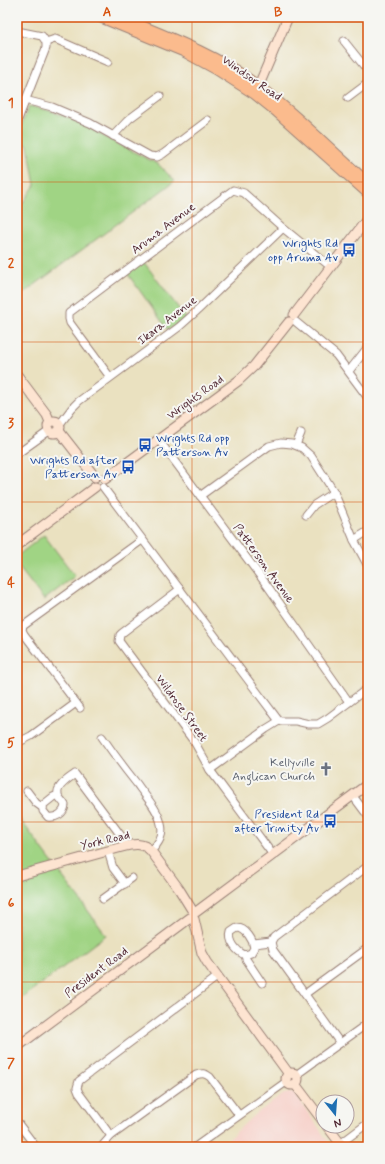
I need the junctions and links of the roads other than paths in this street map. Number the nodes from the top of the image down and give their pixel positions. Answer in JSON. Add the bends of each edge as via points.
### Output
{"nodes":[{"id":1,"x":100,"y":17,"type":"edge"},
{"id":2,"x":120,"y":17,"type":"edge"},
{"id":3,"x":288,"y":19,"type":"edge"},
{"id":4,"x":17,"y":31,"type":"edge"},
{"id":5,"x":344,"y":41,"type":"dead end"},
{"id":6,"x":46,"y":42,"type":"junction"},
{"id":7,"x":108,"y":62,"type":"dead end"},
{"id":8,"x":368,"y":71,"type":"edge"},
{"id":9,"x":368,"y":83,"type":"edge"},
{"id":10,"x":256,"y":90,"type":"junction"},
{"id":11,"x":160,"y":96,"type":"dead end"},
{"id":12,"x":348,"y":98,"type":"dead end"},
{"id":13,"x":25,"y":100,"type":"junction"},
{"id":14,"x":18,"y":118,"type":"edge"},
{"id":15,"x":208,"y":120,"type":"dead end"},
{"id":16,"x":113,"y":136,"type":"junction"},
{"id":17,"x":368,"y":183,"type":"edge"},
{"id":18,"x":368,"y":193,"type":"edge"},
{"id":19,"x":368,"y":218,"type":"edge"},
{"id":20,"x":283,"y":228,"type":"junction"},
{"id":21,"x":331,"y":267,"type":"junction"},
{"id":22,"x":293,"y":320,"type":"junction"},
{"id":23,"x":368,"y":348,"type":"edge"},
{"id":24,"x":349,"y":371,"type":"junction"},
{"id":25,"x":17,"y":375,"type":"edge"},
{"id":26,"x":110,"y":377,"type":"junction"},
{"id":27,"x":368,"y":398,"type":"edge"},
{"id":28,"x":49,"y":426,"type":"junction"},
{"id":29,"x":59,"y":428,"type":"junction"},
{"id":30,"x":301,"y":433,"type":"dead end"},
{"id":31,"x":158,"y":440,"type":"junction"},
{"id":32,"x":296,"y":445,"type":"junction"},
{"id":33,"x":17,"y":454,"type":"edge"},
{"id":34,"x":101,"y":484,"type":"junction"},
{"id":35,"x":334,"y":492,"type":"junction"},
{"id":36,"x":200,"y":496,"type":"junction"},
{"id":37,"x":306,"y":515,"type":"dead end"},
{"id":38,"x":368,"y":531,"type":"edge"},
{"id":39,"x":142,"y":540,"type":"junction"},
{"id":40,"x":354,"y":540,"type":"junction"},
{"id":41,"x":17,"y":545,"type":"edge"},
{"id":42,"x":368,"y":566,"type":"edge"},
{"id":43,"x":180,"y":590,"type":"junction"},
{"id":44,"x":368,"y":688,"type":"edge"},
{"id":45,"x":349,"y":702,"type":"junction"},
{"id":46,"x":279,"y":721,"type":"junction"},
{"id":47,"x":102,"y":737,"type":"dead end"},
{"id":48,"x":17,"y":743,"type":"edge"},
{"id":49,"x":210,"y":770,"type":"junction"},
{"id":50,"x":368,"y":784,"type":"edge"},
{"id":51,"x":27,"y":792,"type":"dead end"},
{"id":52,"x":58,"y":795,"type":"junction"},
{"id":53,"x":353,"y":796,"type":"junction"},
{"id":54,"x":43,"y":808,"type":"junction"},
{"id":55,"x":368,"y":816,"type":"edge"},
{"id":56,"x":125,"y":846,"type":"junction"},
{"id":57,"x":108,"y":851,"type":"junction"},
{"id":58,"x":151,"y":851,"type":"junction"},
{"id":59,"x":273,"y":855,"type":"junction"},
{"id":60,"x":368,"y":866,"type":"edge"},
{"id":61,"x":17,"y":876,"type":"edge"},
{"id":62,"x":132,"y":878,"type":"dead end"},
{"id":63,"x":125,"y":884,"type":"junction"},
{"id":64,"x":103,"y":899,"type":"dead end"},
{"id":65,"x":193,"y":915,"type":"junction"},
{"id":66,"x":271,"y":944,"type":"junction"},
{"id":67,"x":254,"y":946,"type":"junction"},
{"id":68,"x":368,"y":948,"type":"edge"},
{"id":69,"x":246,"y":955,"type":"junction"},
{"id":70,"x":217,"y":977,"type":"junction"},
{"id":71,"x":262,"y":983,"type":"dead end"},
{"id":72,"x":305,"y":994,"type":"junction"},
{"id":73,"x":368,"y":1023,"type":"edge"},
{"id":74,"x":340,"y":1043,"type":"junction"},
{"id":75,"x":17,"y":1046,"type":"edge"},
{"id":76,"x":292,"y":1079,"type":"junction"},
{"id":77,"x":315,"y":1110,"type":"edge"},
{"id":78,"x":239,"y":1115,"type":"junction"},
{"id":79,"x":368,"y":1123,"type":"edge"},
{"id":80,"x":18,"y":1125,"type":"edge"},
{"id":81,"x":333,"y":1134,"type":"edge"},
{"id":82,"x":111,"y":1136,"type":"junction"},
{"id":83,"x":103,"y":1144,"type":"dead end"},
{"id":84,"x":341,"y":1145,"type":"edge"},
{"id":85,"x":36,"y":1147,"type":"edge"},
{"id":86,"x":195,"y":1147,"type":"edge"}],
"edges":[{"from":1,"to":10,"type":"main road","name":"Windsor Road","via":[[185,52]]},
{"from":2,"to":10,"type":"main road","name":"Windsor Road","via":[[220,62]]},
{"from":3,"to":10,"type":"street"},
{"from":4,"to":6,"type":"street","via":[[42,36]]},
{"from":5,"to":8,"type":"street"},
{"from":6,"to":7,"type":"street","via":[[55,39]]},
{"from":6,"to":13,"type":"street","via":[[46,48]]},
{"from":9,"to":12,"type":"street"},
{"from":10,"to":17,"type":"main road","name":"Windsor Road","via":[[278,102]]},
{"from":10,"to":18,"type":"main road","name":"Windsor Road"},
{"from":11,"to":16,"type":"street","via":[[129,119]]},
{"from":13,"to":14,"type":"street"},
{"from":13,"to":16,"type":"street","via":[[52,107]]},
{"from":15,"to":16,"type":"street","via":[[157,157],[150,156]]},
{"from":19,"to":21,"type":"street","name":"Wrights Road"},
{"from":20,"to":21,"type":"street","name":"Aruma Avenue"},
{"from":20,"to":26,"type":"street","name":"Ikara Avenue","via":[[179,327]]},
{"from":20,"to":26,"type":"street","name":"Aruma Avenue","via":[[244,193],[233,190],[72,310],[68,316],[70,323]]},
{"from":21,"to":22,"type":"street","name":"Wrights Road"},
{"from":22,"to":24,"type":"street","via":[[333,352]]},
{"from":22,"to":31,"type":"street","name":"Wrights Road","via":[[249,372]]},
{"from":23,"to":24,"type":"street"},
{"from":24,"to":27,"type":"street"},
{"from":25,"to":28,"type":"street","via":[[47,415]]},
{"from":26,"to":29,"type":"street","name":"Ikara Avenue","via":[[79,401]]},
{"from":28,"to":29,"type":"street","via":[[54,433]]},
{"from":28,"to":33,"type":"street"},
{"from":29,"to":34,"type":"street","via":[[95,477],[100,476]]},
{"from":30,"to":32,"type":"street"},
{"from":31,"to":34,"type":"street","name":"Wrights Road"},
{"from":31,"to":36,"type":"street","name":"Patterson Avenue"},
{"from":32,"to":35,"type":"street","via":[[311,456]]},
{"from":32,"to":36,"type":"street","via":[[281,443],[269,446]]},
{"from":34,"to":39,"type":"street"},
{"from":34,"to":41,"type":"street","name":"Wrights Road"},
{"from":35,"to":37,"type":"street","via":[[314,505]]},
{"from":35,"to":40,"type":"street"},
{"from":36,"to":45,"type":"street","name":"Patterson Avenue"},
{"from":38,"to":40,"type":"street"},
{"from":39,"to":43,"type":"street"},
{"from":39,"to":48,"type":"street","via":[[23,626],[24,634],[78,706]]},
{"from":40,"to":42,"type":"street"},
{"from":43,"to":46,"type":"street"},
{"from":43,"to":49,"type":"street","name":"Wildrose Street","via":[[122,633],[119,641],[195,743]]},
{"from":44,"to":45,"type":"street"},
{"from":45,"to":46,"type":"street","via":[[318,724]]},
{"from":46,"to":49,"type":"street"},
{"from":47,"to":58,"type":"street","via":[[158,815],[162,834],[158,844]]},
{"from":49,"to":59,"type":"street","name":"Wildrose Street"},
{"from":50,"to":53,"type":"street","name":"President Road"},
{"from":51,"to":54,"type":"street"},
{"from":52,"to":54,"type":"street","via":[[44,804]]},
{"from":52,"to":54,"type":"street","via":[[65,806],[62,812],[52,818],[48,817]]},
{"from":52,"to":56,"type":"street","via":[[59,787],[75,774],[122,837]]},
{"from":53,"to":55,"type":"street"},
{"from":53,"to":59,"type":"street","name":"President Road"},
{"from":56,"to":57,"type":"street","name":"York Road"},
{"from":56,"to":58,"type":"street","name":"York Road","via":[[139,844]]},
{"from":57,"to":61,"type":"street","name":"York Road"},
{"from":57,"to":63,"type":"street","via":[[113,868]]},
{"from":58,"to":65,"type":"street","via":[[179,889]]},
{"from":59,"to":65,"type":"street","name":"President Road"},
{"from":60,"to":66,"type":"street","via":[[274,937]]},
{"from":62,"to":63,"type":"street"},
{"from":63,"to":64,"type":"street"},
{"from":65,"to":70,"type":"street","via":[[202,953]]},
{"from":65,"to":75,"type":"street","name":"President Road"},
{"from":66,"to":67,"type":"street"},
{"from":66,"to":72,"type":"street"},
{"from":67,"to":69,"type":"street"},
{"from":67,"to":69,"type":"street","via":[[241,928],[231,932],[231,940],[240,952]]},
{"from":68,"to":72,"type":"street"},
{"from":69,"to":71,"type":"street"},
{"from":70,"to":76,"type":"street"},
{"from":70,"to":82,"type":"street","via":[[75,1086]]},
{"from":72,"to":74,"type":"street"},
{"from":73,"to":74,"type":"street"},
{"from":74,"to":76,"type":"street"},
{"from":76,"to":77,"type":"street"},
{"from":76,"to":78,"type":"street"},
{"from":78,"to":82,"type":"street","via":[[204,1071]]},
{"from":78,"to":86,"type":"street"},
{"from":79,"to":84,"type":"street"},
{"from":80,"to":85,"type":"street"},
{"from":81,"to":84,"type":"street"},
{"from":82,"to":83,"type":"street"}]}
